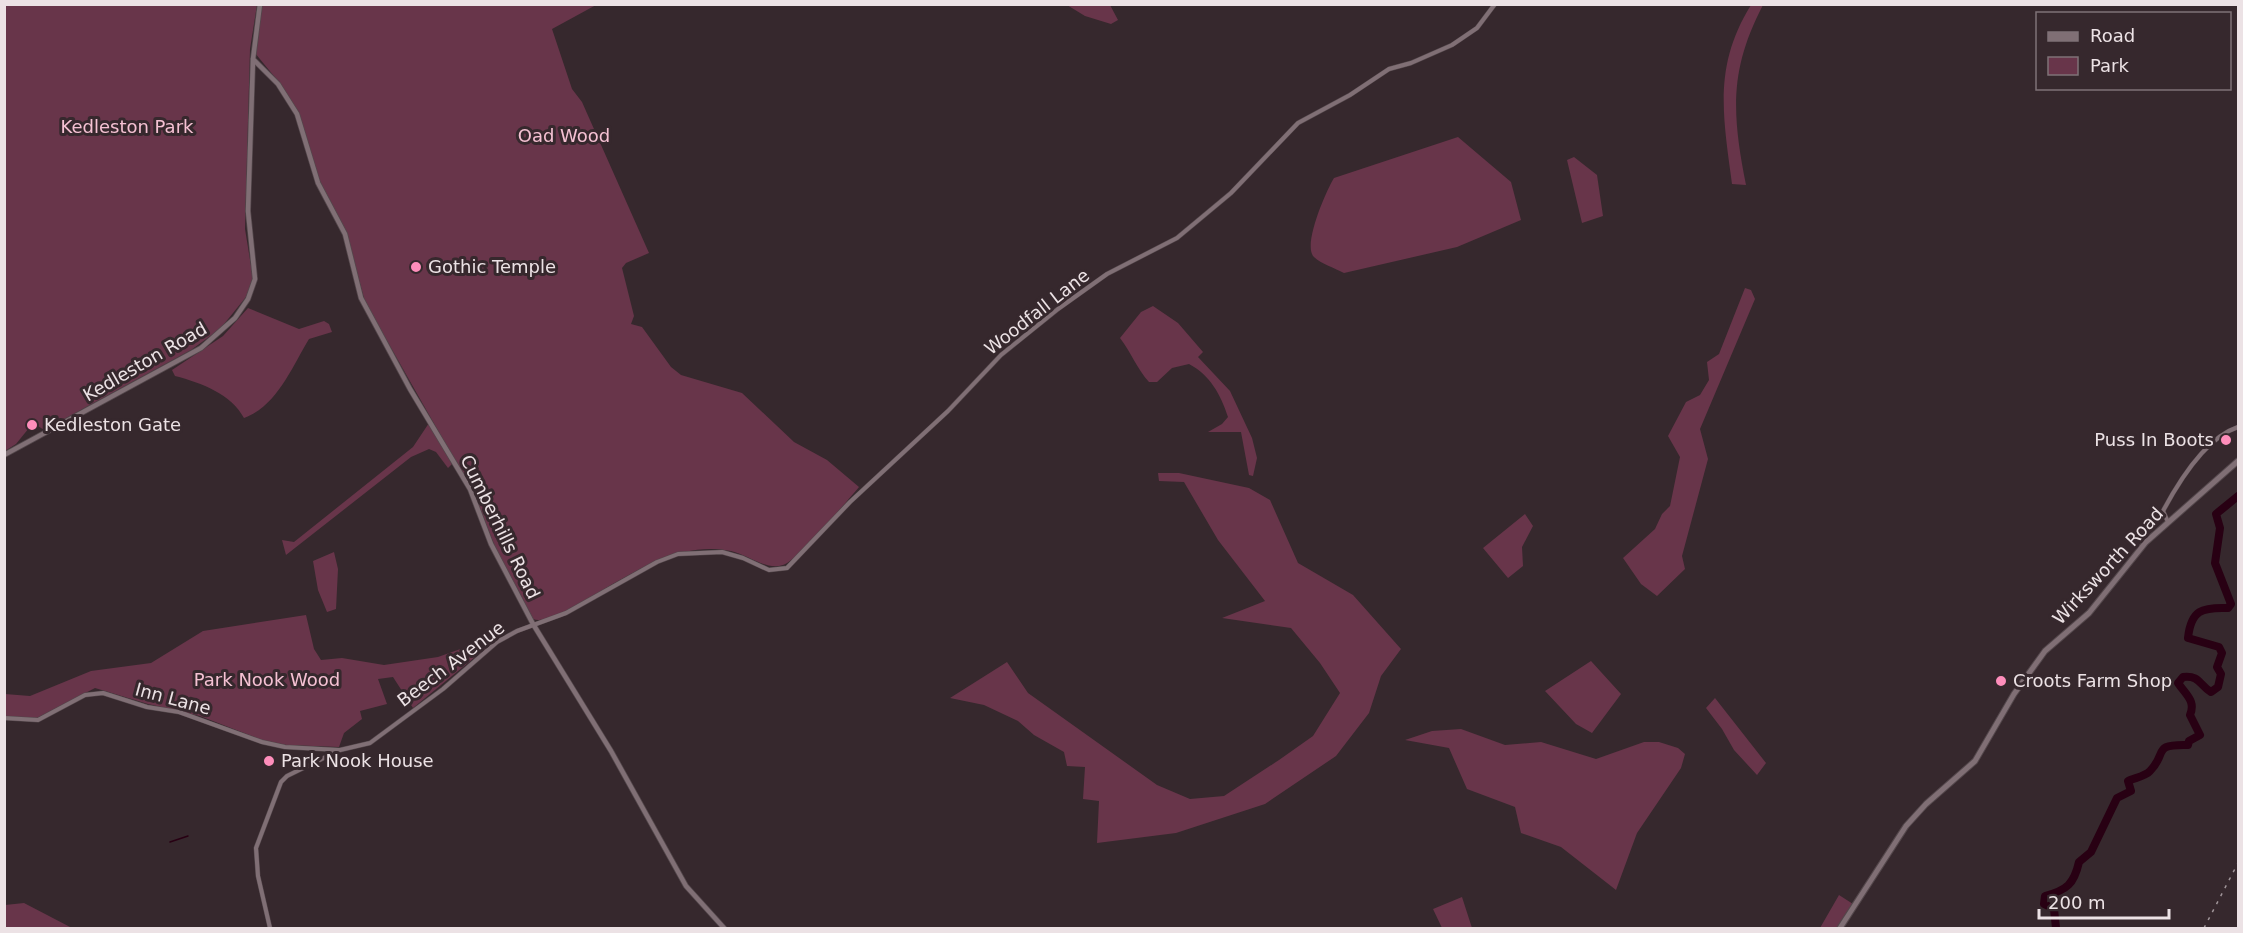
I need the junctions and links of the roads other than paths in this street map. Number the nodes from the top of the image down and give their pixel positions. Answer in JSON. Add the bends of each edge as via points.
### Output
{"nodes":[{"id":1,"x":260,"y":4,"type":"edge"},
{"id":2,"x":1496,"y":4,"type":"edge"},
{"id":3,"x":253,"y":59,"type":"junction"},
{"id":4,"x":2238,"y":427,"type":"edge"},
{"id":5,"x":4,"y":455,"type":"edge"},
{"id":6,"x":2238,"y":462,"type":"edge"},
{"id":7,"x":2168,"y":522,"type":"junction"},
{"id":8,"x":534,"y":624,"type":"junction"},
{"id":9,"x":4,"y":718,"type":"edge"},
{"id":10,"x":340,"y":750,"type":"junction"},
{"id":11,"x":270,"y":928,"type":"edge"},
{"id":12,"x":724,"y":928,"type":"edge"},
{"id":13,"x":1840,"y":928,"type":"edge"}],
"edges":[{"from":1,"to":3,"type":"street","name":"Kedleston Road"},
{"from":2,"to":8,"type":"street","name":"Woodfall Lane","via":[[1477,28],[1452,45],[1380,74],[1350,96],[1298,123],[1231,193],[1185,232],[1107,274],[1058,309],[1001,355],[787,568],[769,570],[730,553],[678,554],[566,612]]},
{"from":3,"to":5,"type":"street","name":"Kedleston Road","via":[[248,231],[255,279],[244,304],[227,327],[201,348]]},
{"from":3,"to":8,"type":"street","name":"Cumberhills Road","via":[[278,84],[297,114],[318,183],[345,234],[362,298],[410,389],[470,489],[491,544]]},
{"from":4,"to":7,"type":"street","via":[[2216,438],[2189,471],[2163,511]]},
{"from":6,"to":7,"type":"main road","name":"Wirksworth Road"},
{"from":7,"to":13,"type":"main road","name":"Wirksworth Road","via":[[2146,542],[2089,613],[2038,659],[1975,761],[1906,826]]},
{"from":8,"to":10,"type":"street","name":"Beech Avenue","via":[[497,642],[387,731],[370,742]]},
{"from":8,"to":12,"type":"street","name":"Cumberhills Road","via":[[616,759],[686,886]]},
{"from":9,"to":10,"type":"street","name":"Inn Lane","via":[[38,720],[85,695],[103,693],[180,712],[262,742]]},
{"from":10,"to":11,"type":"street","via":[[281,782],[260,836],[256,861]]}]}
